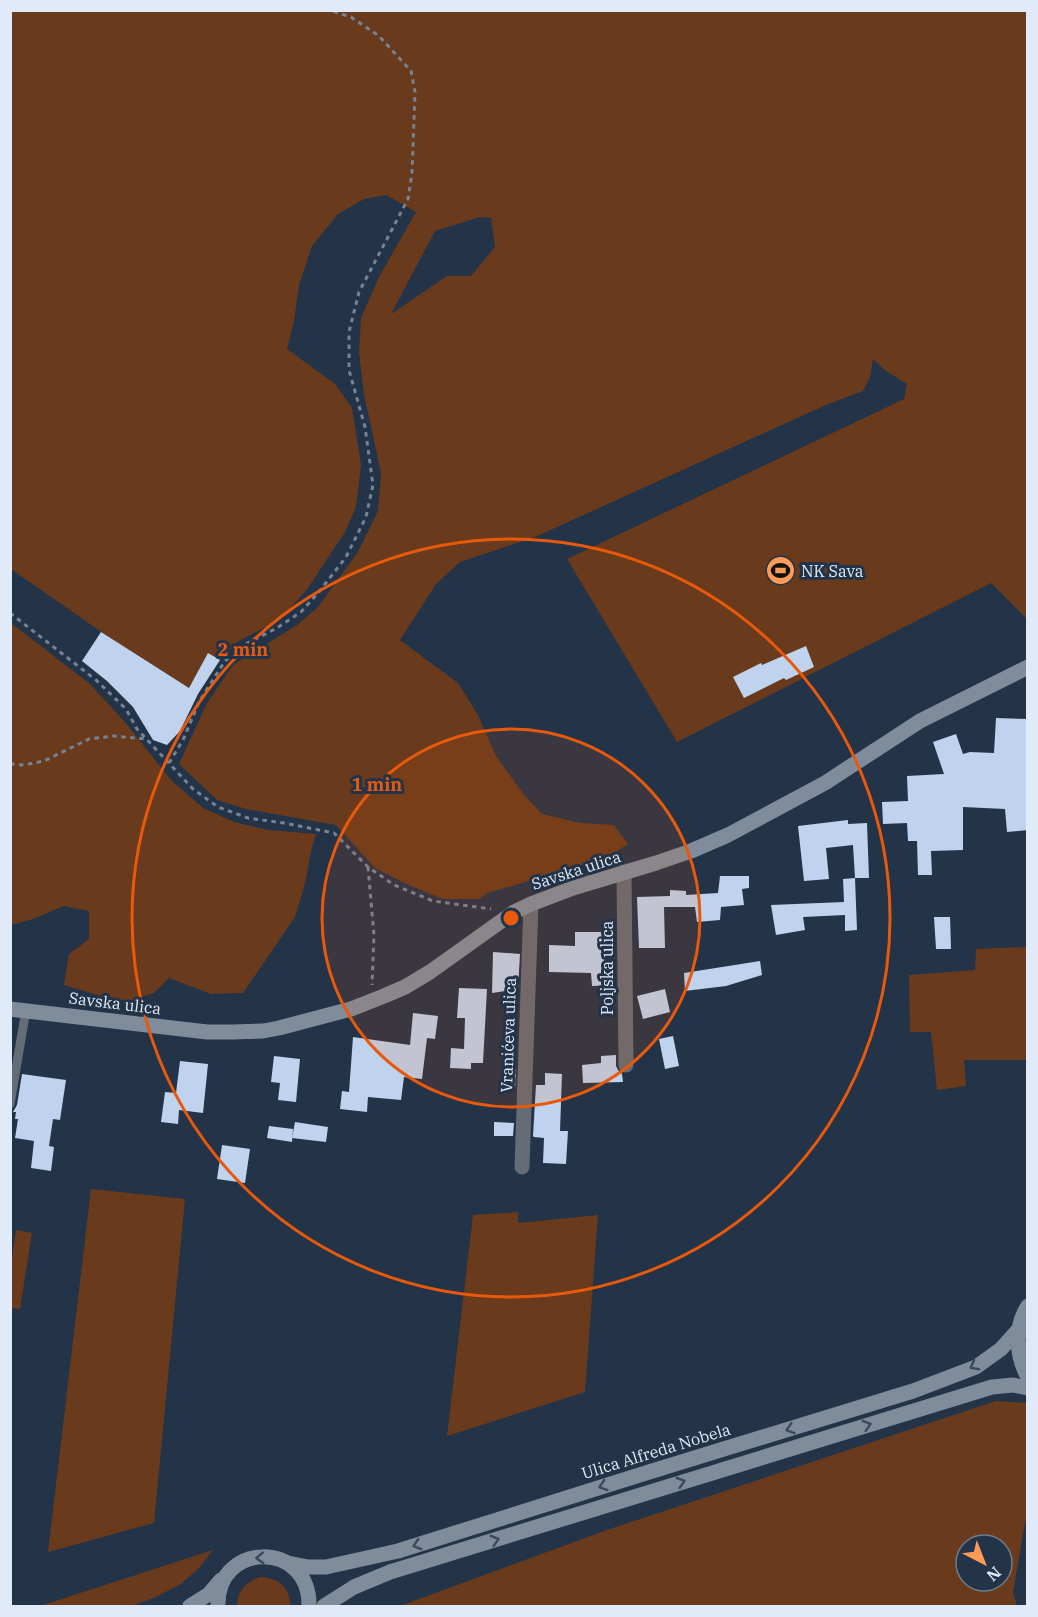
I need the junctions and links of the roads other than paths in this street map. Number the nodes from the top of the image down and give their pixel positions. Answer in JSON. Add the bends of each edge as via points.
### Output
{"nodes":[{"id":1,"x":1028,"y":667,"type":"edge"},
{"id":2,"x":624,"y":872,"type":"junction"},
{"id":3,"x":531,"y":904,"type":"junction"},
{"id":4,"x":18,"y":1009,"type":"edge"},
{"id":5,"x":626,"y":1065,"type":"dead end"},
{"id":6,"x":10,"y":1104,"type":"edge"},
{"id":7,"x":522,"y":1167,"type":"dead end"},
{"id":8,"x":1028,"y":1306,"type":"edge"},
{"id":9,"x":1019,"y":1329,"type":"junction"},
{"id":10,"x":1028,"y":1377,"type":"edge"},
{"id":11,"x":1028,"y":1388,"type":"edge"},
{"id":12,"x":288,"y":1563,"type":"junction"},
{"id":13,"x":229,"y":1571,"type":"junction"},
{"id":14,"x":190,"y":1606,"type":"edge"},
{"id":15,"x":218,"y":1606,"type":"edge"},
{"id":16,"x":309,"y":1606,"type":"edge"},
{"id":17,"x":324,"y":1606,"type":"edge"}],
"edges":[{"from":1,"to":2,"type":"street","name":"Savska ulica","via":[[920,721],[825,783],[728,835]]},
{"from":2,"to":3,"type":"street","name":"Savska ulica"},
{"from":2,"to":5,"type":"street","name":"Poljska ulica"},
{"from":3,"to":4,"type":"street","name":"Savska ulica","via":[[405,987],[351,1010],[308,1022],[263,1031],[207,1032]]},
{"from":3,"to":7,"type":"street","name":"Vranićeva ulica"},
{"from":4,"to":6,"type":"lane"},
{"from":8,"to":9,"type":"street"},
{"from":9,"to":10,"type":"street","via":[[1019,1353]]},
{"from":9,"to":12,"type":"street","name":"Ulica Alfreda Nobela","one_way":true,"via":[[1001,1349],[976,1367],[913,1391],[398,1551],[326,1568]]},
{"from":17,"to":11,"type":"street","one_way":true,"via":[[354,1587],[456,1551],[992,1386]]},
{"from":12,"to":13,"type":"street","name":"Ulica Alfreda Nobela","one_way":true,"via":[[263,1556]]},
{"from":12,"to":16,"type":"street","via":[[305,1583]]},
{"from":13,"to":14,"type":"street","via":[[209,1594]]},
{"from":13,"to":15,"type":"street","via":[[221,1583]]}]}
